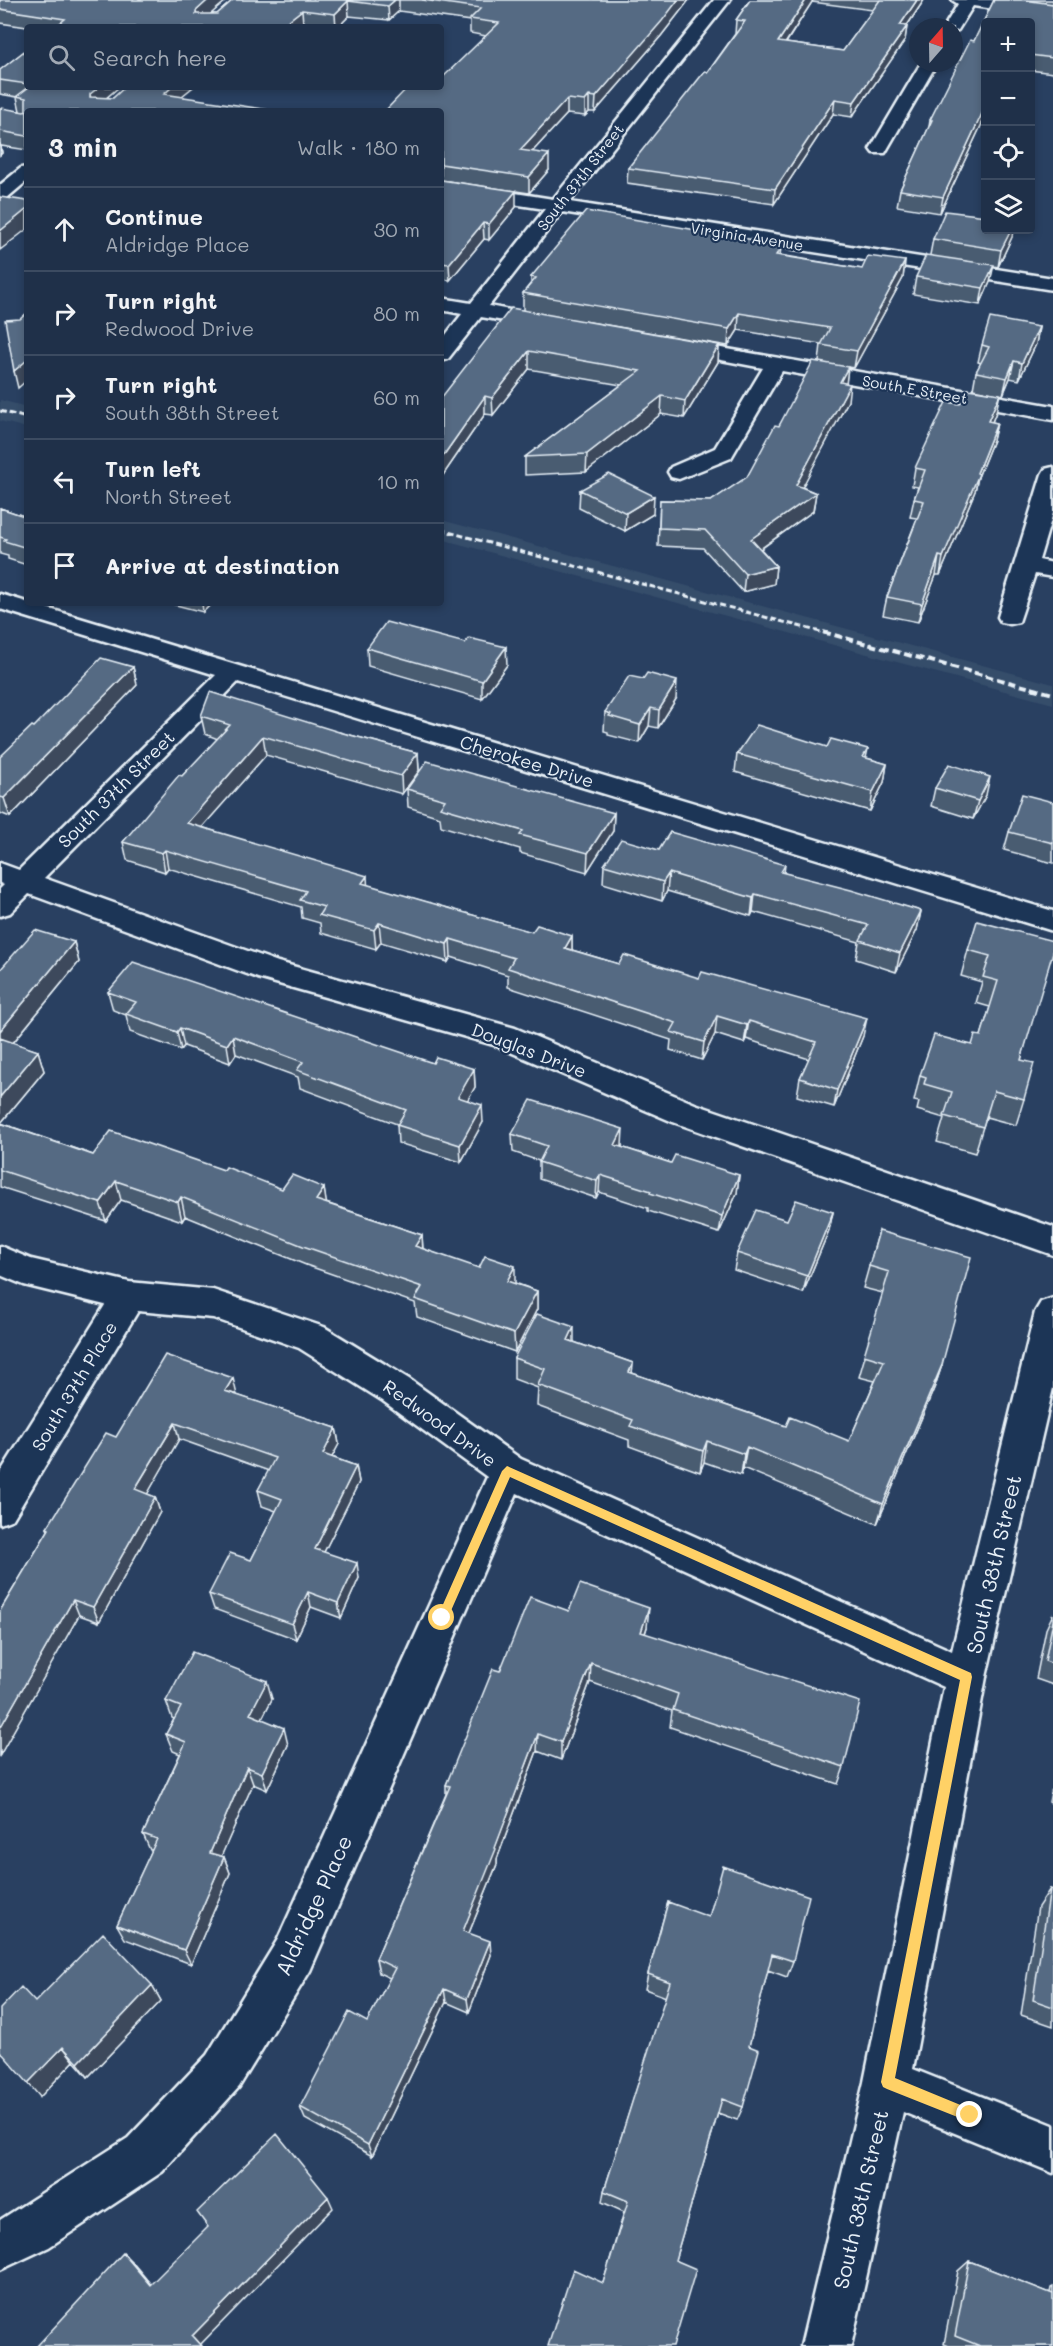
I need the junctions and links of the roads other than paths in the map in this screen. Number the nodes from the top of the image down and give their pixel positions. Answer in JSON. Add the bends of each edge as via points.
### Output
{"nodes":[{"id":1,"x":722,"y":0,"type":"edge"},
{"id":2,"x":964,"y":1,"type":"edge"},
{"id":3,"x":1053,"y":12,"type":"edge"},
{"id":4,"x":956,"y":18,"type":"edge"},
{"id":5,"x":925,"y":72,"type":"edge"},
{"id":6,"x":879,"y":149,"type":"dead end"},
{"id":7,"x":24,"y":174,"type":"edge"},
{"id":8,"x":444,"y":187,"type":"edge"},
{"id":9,"x":0,"y":194,"type":"edge"},
{"id":10,"x":557,"y":206,"type":"junction"},
{"id":11,"x":1053,"y":284,"type":"edge"},
{"id":12,"x":444,"y":304,"type":"edge"},
{"id":13,"x":477,"y":310,"type":"junction"},
{"id":14,"x":569,"y":327,"type":"edge"},
{"id":15,"x":661,"y":343,"type":"edge"},
{"id":16,"x":444,"y":351,"type":"edge"},
{"id":17,"x":776,"y":364,"type":"junction"},
{"id":18,"x":1053,"y":413,"type":"edge"},
{"id":19,"x":679,"y":472,"type":"dead end"},
{"id":20,"x":1053,"y":474,"type":"edge"},
{"id":21,"x":1025,"y":565,"type":"junction"},
{"id":22,"x":1053,"y":570,"type":"edge"},
{"id":23,"x":0,"y":601,"type":"edge"},
{"id":24,"x":1010,"y":617,"type":"dead end"},
{"id":25,"x":233,"y":672,"type":"junction"},
{"id":26,"x":12,"y":877,"type":"edge"},
{"id":27,"x":0,"y":906,"type":"edge"},
{"id":28,"x":1053,"y":921,"type":"edge"},
{"id":29,"x":1053,"y":1241,"type":"edge"},
{"id":30,"x":0,"y":1260,"type":"edge"},
{"id":31,"x":129,"y":1296,"type":"junction"},
{"id":32,"x":1053,"y":1312,"type":"edge"},
{"id":33,"x":507,"y":1471,"type":"junction"},
{"id":34,"x":0,"y":1507,"type":"edge"},
{"id":35,"x":966,"y":1677,"type":"junction"},
{"id":36,"x":887,"y":2082,"type":"junction"},
{"id":37,"x":1053,"y":2149,"type":"edge"},
{"id":38,"x":0,"y":2246,"type":"edge"},
{"id":39,"x":826,"y":2346,"type":"edge"}],
"edges":[{"from":1,"to":10,"type":"street","name":"South 37th Street"},
{"from":2,"to":3,"type":"street"},
{"from":2,"to":4,"type":"street"},
{"from":5,"to":6,"type":"street"},
{"from":7,"to":9,"type":"street"},
{"from":8,"to":10,"type":"street","name":"Virginia Avenue"},
{"from":10,"to":11,"type":"street","name":"Virginia Avenue"},
{"from":10,"to":13,"type":"street","name":"South 37th Street"},
{"from":12,"to":13,"type":"street"},
{"from":13,"to":14,"type":"street"},
{"from":13,"to":16,"type":"street","name":"South 37th Street"},
{"from":15,"to":17,"type":"street","name":"South E Street"},
{"from":17,"to":18,"type":"street","name":"South E Street"},
{"from":17,"to":19,"type":"street","via":[[723,453]]},
{"from":20,"to":21,"type":"street"},
{"from":21,"to":22,"type":"street"},
{"from":21,"to":24,"type":"street"},
{"from":23,"to":25,"type":"street","name":"Cherokee Drive"},
{"from":25,"to":26,"type":"street","name":"South 37th Street"},
{"from":25,"to":28,"type":"street","name":"Cherokee Drive"},
{"from":26,"to":27,"type":"street","name":"South 37th Street"},
{"from":26,"to":29,"type":"street","name":"Douglas Drive","via":[[269,970],[504,1036],[684,1113]]},
{"from":30,"to":31,"type":"street","name":"Redwood Drive","via":[[24,1271]]},
{"from":31,"to":33,"type":"street","name":"Redwood Drive","via":[[213,1304],[311,1337],[396,1390]]},
{"from":31,"to":34,"type":"street","name":"South 37th Place"},
{"from":32,"to":35,"type":"street","name":"South 38th Street"},
{"from":33,"to":35,"type":"street","name":"Redwood Drive"},
{"from":33,"to":38,"type":"street","name":"Aldridge Place","via":[[294,1954],[223,2071],[145,2155],[32,2230]]},
{"from":35,"to":36,"type":"street","name":"South 38th Street"},
{"from":36,"to":37,"type":"street"},
{"from":36,"to":39,"type":"street","name":"South 38th Street"}]}
